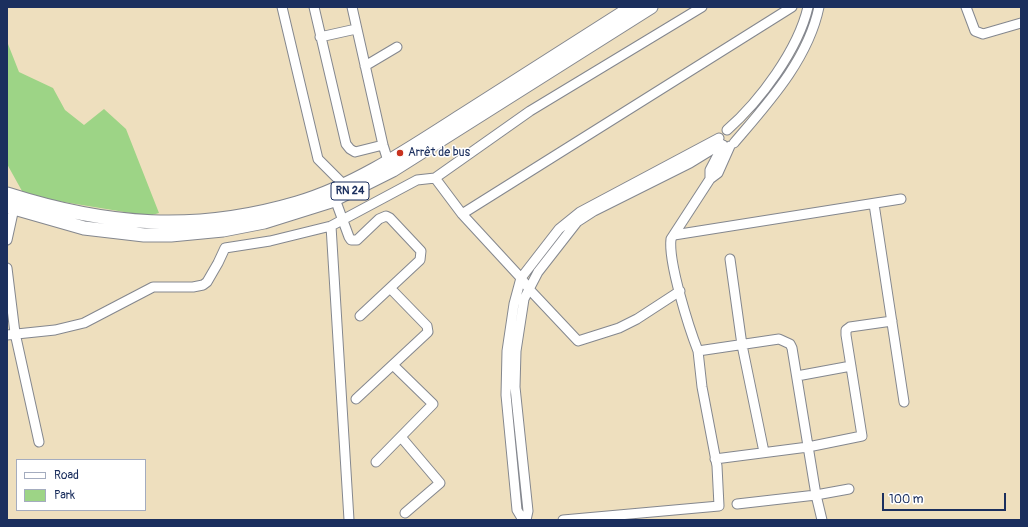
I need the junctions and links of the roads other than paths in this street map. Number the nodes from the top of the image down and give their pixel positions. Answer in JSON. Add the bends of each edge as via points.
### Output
{"nodes":[{"id":1,"x":282,"y":7,"type":"edge"},
{"id":2,"x":314,"y":7,"type":"edge"},
{"id":3,"x":632,"y":7,"type":"edge"},
{"id":4,"x":651,"y":7,"type":"edge"},
{"id":5,"x":702,"y":7,"type":"edge"},
{"id":6,"x":792,"y":7,"type":"edge"},
{"id":7,"x":808,"y":7,"type":"edge"},
{"id":8,"x":819,"y":7,"type":"edge"},
{"id":9,"x":966,"y":7,"type":"edge"},
{"id":10,"x":354,"y":8,"type":"edge"},
{"id":11,"x":1021,"y":23,"type":"edge"},
{"id":12,"x":356,"y":29,"type":"junction"},
{"id":13,"x":320,"y":37,"type":"junction"},
{"id":14,"x":397,"y":47,"type":"dead end"},
{"id":15,"x":365,"y":66,"type":"junction"},
{"id":16,"x":726,"y":130,"type":"junction"},
{"id":17,"x":726,"y":143,"type":"junction"},
{"id":18,"x":383,"y":145,"type":"junction"},
{"id":19,"x":388,"y":161,"type":"junction"},
{"id":20,"x":435,"y":178,"type":"junction"},
{"id":21,"x":343,"y":184,"type":"junction"},
{"id":22,"x":7,"y":194,"type":"edge"},
{"id":23,"x":335,"y":199,"type":"junction"},
{"id":24,"x":901,"y":199,"type":"dead end"},
{"id":25,"x":874,"y":204,"type":"junction"},
{"id":26,"x":11,"y":207,"type":"edge"},
{"id":27,"x":462,"y":214,"type":"junction"},
{"id":28,"x":342,"y":220,"type":"junction"},
{"id":29,"x":331,"y":226,"type":"junction"},
{"id":30,"x":223,"y":230,"type":"junction"},
{"id":31,"x":674,"y":235,"type":"junction"},
{"id":32,"x":7,"y":240,"type":"edge"},
{"id":33,"x":225,"y":248,"type":"junction"},
{"id":34,"x":730,"y":260,"type":"dead end"},
{"id":35,"x":7,"y":268,"type":"edge"},
{"id":36,"x":521,"y":278,"type":"junction"},
{"id":37,"x":390,"y":288,"type":"junction"},
{"id":38,"x":529,"y":289,"type":"junction"},
{"id":39,"x":680,"y":291,"type":"junction"},
{"id":40,"x":360,"y":316,"type":"dead end"},
{"id":41,"x":892,"y":321,"type":"junction"},
{"id":42,"x":11,"y":334,"type":"edge"},
{"id":43,"x":742,"y":345,"type":"junction"},
{"id":44,"x":698,"y":351,"type":"junction"},
{"id":45,"x":393,"y":365,"type":"junction"},
{"id":46,"x":851,"y":366,"type":"junction"},
{"id":47,"x":797,"y":376,"type":"junction"},
{"id":48,"x":356,"y":399,"type":"dead end"},
{"id":49,"x":904,"y":402,"type":"dead end"},
{"id":50,"x":401,"y":437,"type":"junction"},
{"id":51,"x":39,"y":442,"type":"dead end"},
{"id":52,"x":808,"y":447,"type":"junction"},
{"id":53,"x":764,"y":452,"type":"junction"},
{"id":54,"x":715,"y":459,"type":"junction"},
{"id":55,"x":376,"y":462,"type":"dead end"},
{"id":56,"x":849,"y":489,"type":"dead end"},
{"id":57,"x":816,"y":495,"type":"junction"},
{"id":58,"x":737,"y":504,"type":"dead end"},
{"id":59,"x":405,"y":513,"type":"dead end"},
{"id":60,"x":348,"y":520,"type":"edge"},
{"id":61,"x":524,"y":520,"type":"edge"},
{"id":62,"x":563,"y":520,"type":"edge"},
{"id":63,"x":822,"y":520,"type":"edge"}],
"edges":[{"from":1,"to":21,"type":"street","via":[[318,159]]},
{"from":2,"to":13,"type":"street"},
{"from":3,"to":19,"type":"highway","number":"RN 24"},
{"from":4,"to":23,"type":"highway","number":"RN 24","via":[[393,170]]},
{"from":5,"to":20,"type":"street","via":[[530,111]]},
{"from":6,"to":27,"type":"street"},
{"from":7,"to":16,"type":"street","via":[[793,44],[778,70],[744,113]]},
{"from":8,"to":17,"type":"street","via":[[808,40],[791,72],[770,101]]},
{"from":9,"to":11,"type":"street","via":[[975,31],[983,34]]},
{"from":10,"to":12,"type":"street"},
{"from":12,"to":13,"type":"street"},
{"from":12,"to":15,"type":"street"},
{"from":13,"to":18,"type":"street","via":[[346,144],[355,152]]},
{"from":14,"to":15,"type":"street"},
{"from":15,"to":18,"type":"street"},
{"from":16,"to":17,"type":"street","via":[[721,134]]},
{"from":16,"to":17,"type":"street","via":[[734,133],[736,138]]},
{"from":17,"to":31,"type":"street","via":[[710,170],[710,179]]},
{"from":17,"to":36,"type":"street","via":[[580,212],[559,229]]},
{"from":17,"to":38,"type":"street","via":[[577,222],[538,272]]},
{"from":18,"to":19,"type":"street"},
{"from":19,"to":21,"type":"highway","number":"RN 24"},
{"from":20,"to":27,"type":"street"},
{"from":20,"to":28,"type":"street","via":[[417,180]]},
{"from":21,"to":22,"type":"highway","number":"RN 24","via":[[299,202],[262,212],[186,222],[104,219],[75,214]]},
{"from":23,"to":28,"type":"street"},
{"from":23,"to":30,"type":"highway","number":"RN 24","via":[[264,222]]},
{"from":24,"to":25,"type":"street"},
{"from":25,"to":31,"type":"street"},
{"from":25,"to":41,"type":"street"},
{"from":26,"to":30,"type":"highway","number":"RN 24","via":[[84,228],[112,232],[171,235]]},
{"from":26,"to":32,"type":"street"},
{"from":27,"to":36,"type":"street"},
{"from":28,"to":29,"type":"street"},
{"from":28,"to":37,"type":"street","via":[[350,239],[355,241],[381,217],[388,217],[419,248],[420,260]]},
{"from":29,"to":33,"type":"street","via":[[270,241]]},
{"from":29,"to":60,"type":"street"},
{"from":30,"to":33,"type":"street"},
{"from":31,"to":39,"type":"street","via":[[670,250]]},
{"from":33,"to":42,"type":"street","via":[[203,285],[154,287],[84,323],[55,330]]},
{"from":34,"to":43,"type":"street"},
{"from":35,"to":42,"type":"street"},
{"from":36,"to":38,"type":"street"},
{"from":36,"to":61,"type":"street","via":[[507,351],[506,395],[517,510]]},
{"from":37,"to":40,"type":"street"},
{"from":37,"to":45,"type":"street","via":[[428,330],[427,334]]},
{"from":38,"to":39,"type":"street","via":[[578,341],[619,328]]},
{"from":38,"to":61,"type":"street","via":[[524,299],[516,351],[515,387],[528,511]]},
{"from":39,"to":44,"type":"street"},
{"from":41,"to":46,"type":"street","via":[[850,327],[846,330]]},
{"from":41,"to":49,"type":"street"},
{"from":42,"to":51,"type":"street"},
{"from":43,"to":44,"type":"street"},
{"from":43,"to":47,"type":"street","via":[[785,340],[792,348]]},
{"from":43,"to":53,"type":"street"},
{"from":44,"to":54,"type":"street"},
{"from":45,"to":48,"type":"street"},
{"from":45,"to":50,"type":"street","via":[[433,404]]},
{"from":46,"to":47,"type":"street"},
{"from":46,"to":52,"type":"street","via":[[862,436]]},
{"from":47,"to":52,"type":"street"},
{"from":50,"to":55,"type":"street"},
{"from":50,"to":59,"type":"street","via":[[440,483]]},
{"from":52,"to":53,"type":"street"},
{"from":52,"to":57,"type":"street"},
{"from":53,"to":54,"type":"street"},
{"from":54,"to":62,"type":"street","via":[[719,506]]},
{"from":56,"to":57,"type":"street"},
{"from":57,"to":58,"type":"street"},
{"from":57,"to":63,"type":"street"}]}
